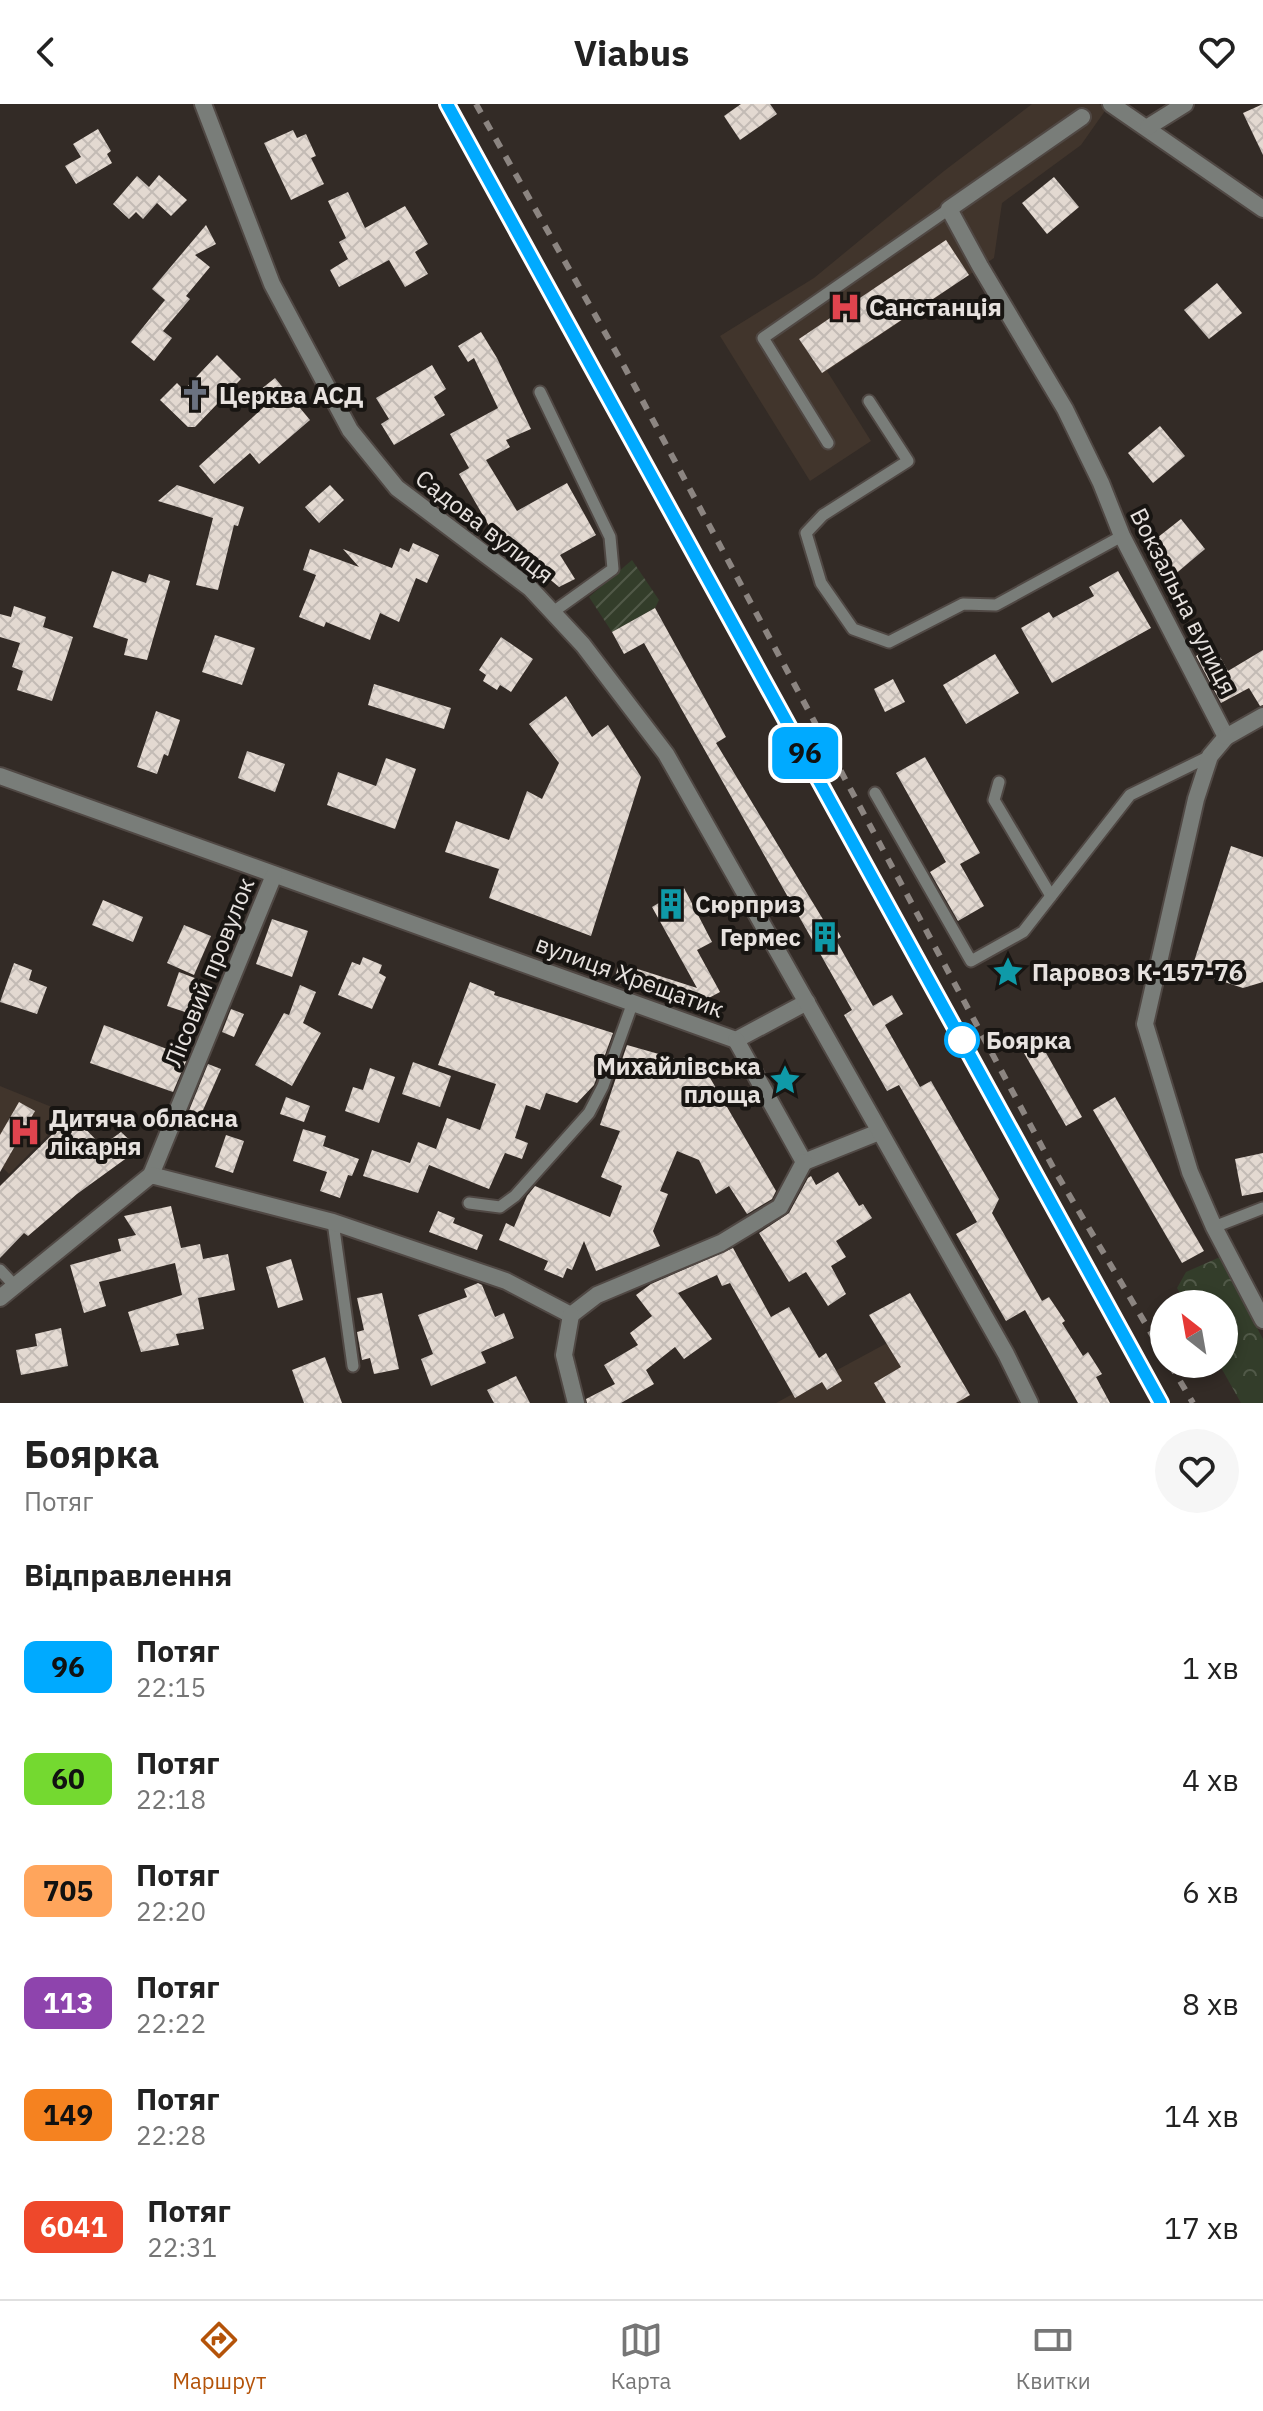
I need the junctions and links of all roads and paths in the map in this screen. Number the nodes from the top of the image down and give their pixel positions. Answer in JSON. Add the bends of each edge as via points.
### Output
{"nodes":[{"id":1,"x":203,"y":104,"type":"edge"},
{"id":2,"x":1111,"y":104,"type":"edge"},
{"id":3,"x":1185,"y":104,"type":"edge"},
{"id":4,"x":1082,"y":117,"type":"dead end"},
{"id":5,"x":1148,"y":127,"type":"junction"},
{"id":6,"x":949,"y":209,"type":"junction"},
{"id":7,"x":1263,"y":209,"type":"edge"},
{"id":8,"x":540,"y":392,"type":"dead end"},
{"id":9,"x":869,"y":401,"type":"dead end"},
{"id":10,"x":828,"y":443,"type":"dead end"},
{"id":11,"x":1122,"y":536,"type":"junction"},
{"id":12,"x":553,"y":612,"type":"junction"},
{"id":13,"x":1263,"y":716,"type":"edge"},
{"id":14,"x":1226,"y":737,"type":"junction"},
{"id":15,"x":1210,"y":756,"type":"junction"},
{"id":16,"x":0,"y":776,"type":"edge"},
{"id":17,"x":999,"y":782,"type":"dead end"},
{"id":18,"x":875,"y":793,"type":"dead end"},
{"id":19,"x":274,"y":875,"type":"junction"},
{"id":20,"x":1051,"y":896,"type":"junction"},
{"id":21,"x":633,"y":1002,"type":"junction"},
{"id":22,"x":807,"y":1002,"type":"junction"},
{"id":23,"x":736,"y":1040,"type":"junction"},
{"id":24,"x":879,"y":1132,"type":"junction"},
{"id":25,"x":804,"y":1162,"type":"junction"},
{"id":26,"x":151,"y":1175,"type":"junction"},
{"id":27,"x":469,"y":1203,"type":"dead end"},
{"id":28,"x":1263,"y":1208,"type":"edge"},
{"id":29,"x":333,"y":1222,"type":"junction"},
{"id":30,"x":1214,"y":1227,"type":"junction"},
{"id":31,"x":0,"y":1270,"type":"edge"},
{"id":32,"x":14,"y":1285,"type":"junction"},
{"id":33,"x":0,"y":1298,"type":"edge"},
{"id":34,"x":571,"y":1315,"type":"junction"},
{"id":35,"x":1263,"y":1320,"type":"edge"},
{"id":36,"x":353,"y":1366,"type":"dead end"},
{"id":37,"x":576,"y":1403,"type":"edge"},
{"id":38,"x":1030,"y":1403,"type":"edge"}],
"edges":[{"from":1,"to":12,"type":"street","name":"Садова вулиця","via":[[272,284],[350,430],[397,488],[530,588]]},
{"from":2,"to":5,"type":"street"},
{"from":3,"to":5,"type":"street"},
{"from":4,"to":6,"type":"street"},
{"from":5,"to":7,"type":"street"},
{"from":6,"to":10,"type":"lane","via":[[763,338]]},
{"from":6,"to":11,"type":"street","name":"Вокзальна вулиця","via":[[1065,409]]},
{"from":8,"to":12,"type":"lane","via":[[610,537],[613,569]]},
{"from":9,"to":11,"type":"lane","via":[[908,461],[823,515],[806,533],[821,583],[853,629],[889,642],[963,604],[996,605]]},
{"from":11,"to":14,"type":"street","name":"Вокзальна вулиця"},
{"from":12,"to":22,"type":"street","name":"Садова вулиця","via":[[666,754]]},
{"from":13,"to":14,"type":"street"},
{"from":14,"to":15,"type":"street"},
{"from":15,"to":20,"type":"lane","via":[[1130,795]]},
{"from":15,"to":30,"type":"street","via":[[1145,1024],[1190,1172]]},
{"from":16,"to":19,"type":"street","name":"вулиця Хрещатик"},
{"from":17,"to":20,"type":"lane","via":[[994,800]]},
{"from":18,"to":20,"type":"lane","via":[[971,961],[1023,932]]},
{"from":19,"to":21,"type":"street","name":"вулиця Хрещатик"},
{"from":19,"to":26,"type":"street","name":"Лісовий провулок"},
{"from":21,"to":23,"type":"street","name":"вулиця Хрещатик"},
{"from":21,"to":27,"type":"lane","via":[[589,1113],[515,1196],[500,1207]]},
{"from":22,"to":23,"type":"street","name":"вулиця Хрещатик"},
{"from":22,"to":24,"type":"street"},
{"from":23,"to":25,"type":"street"},
{"from":24,"to":25,"type":"street"},
{"from":24,"to":38,"type":"street"},
{"from":25,"to":34,"type":"street","via":[[780,1207],[721,1243],[597,1295]]},
{"from":26,"to":29,"type":"street"},
{"from":26,"to":32,"type":"street"},
{"from":28,"to":30,"type":"lane"},
{"from":29,"to":34,"type":"street","via":[[506,1281]]},
{"from":29,"to":36,"type":"lane"},
{"from":30,"to":35,"type":"street"},
{"from":31,"to":32,"type":"lane"},
{"from":32,"to":33,"type":"street"},
{"from":34,"to":37,"type":"street","via":[[564,1355]]}]}
